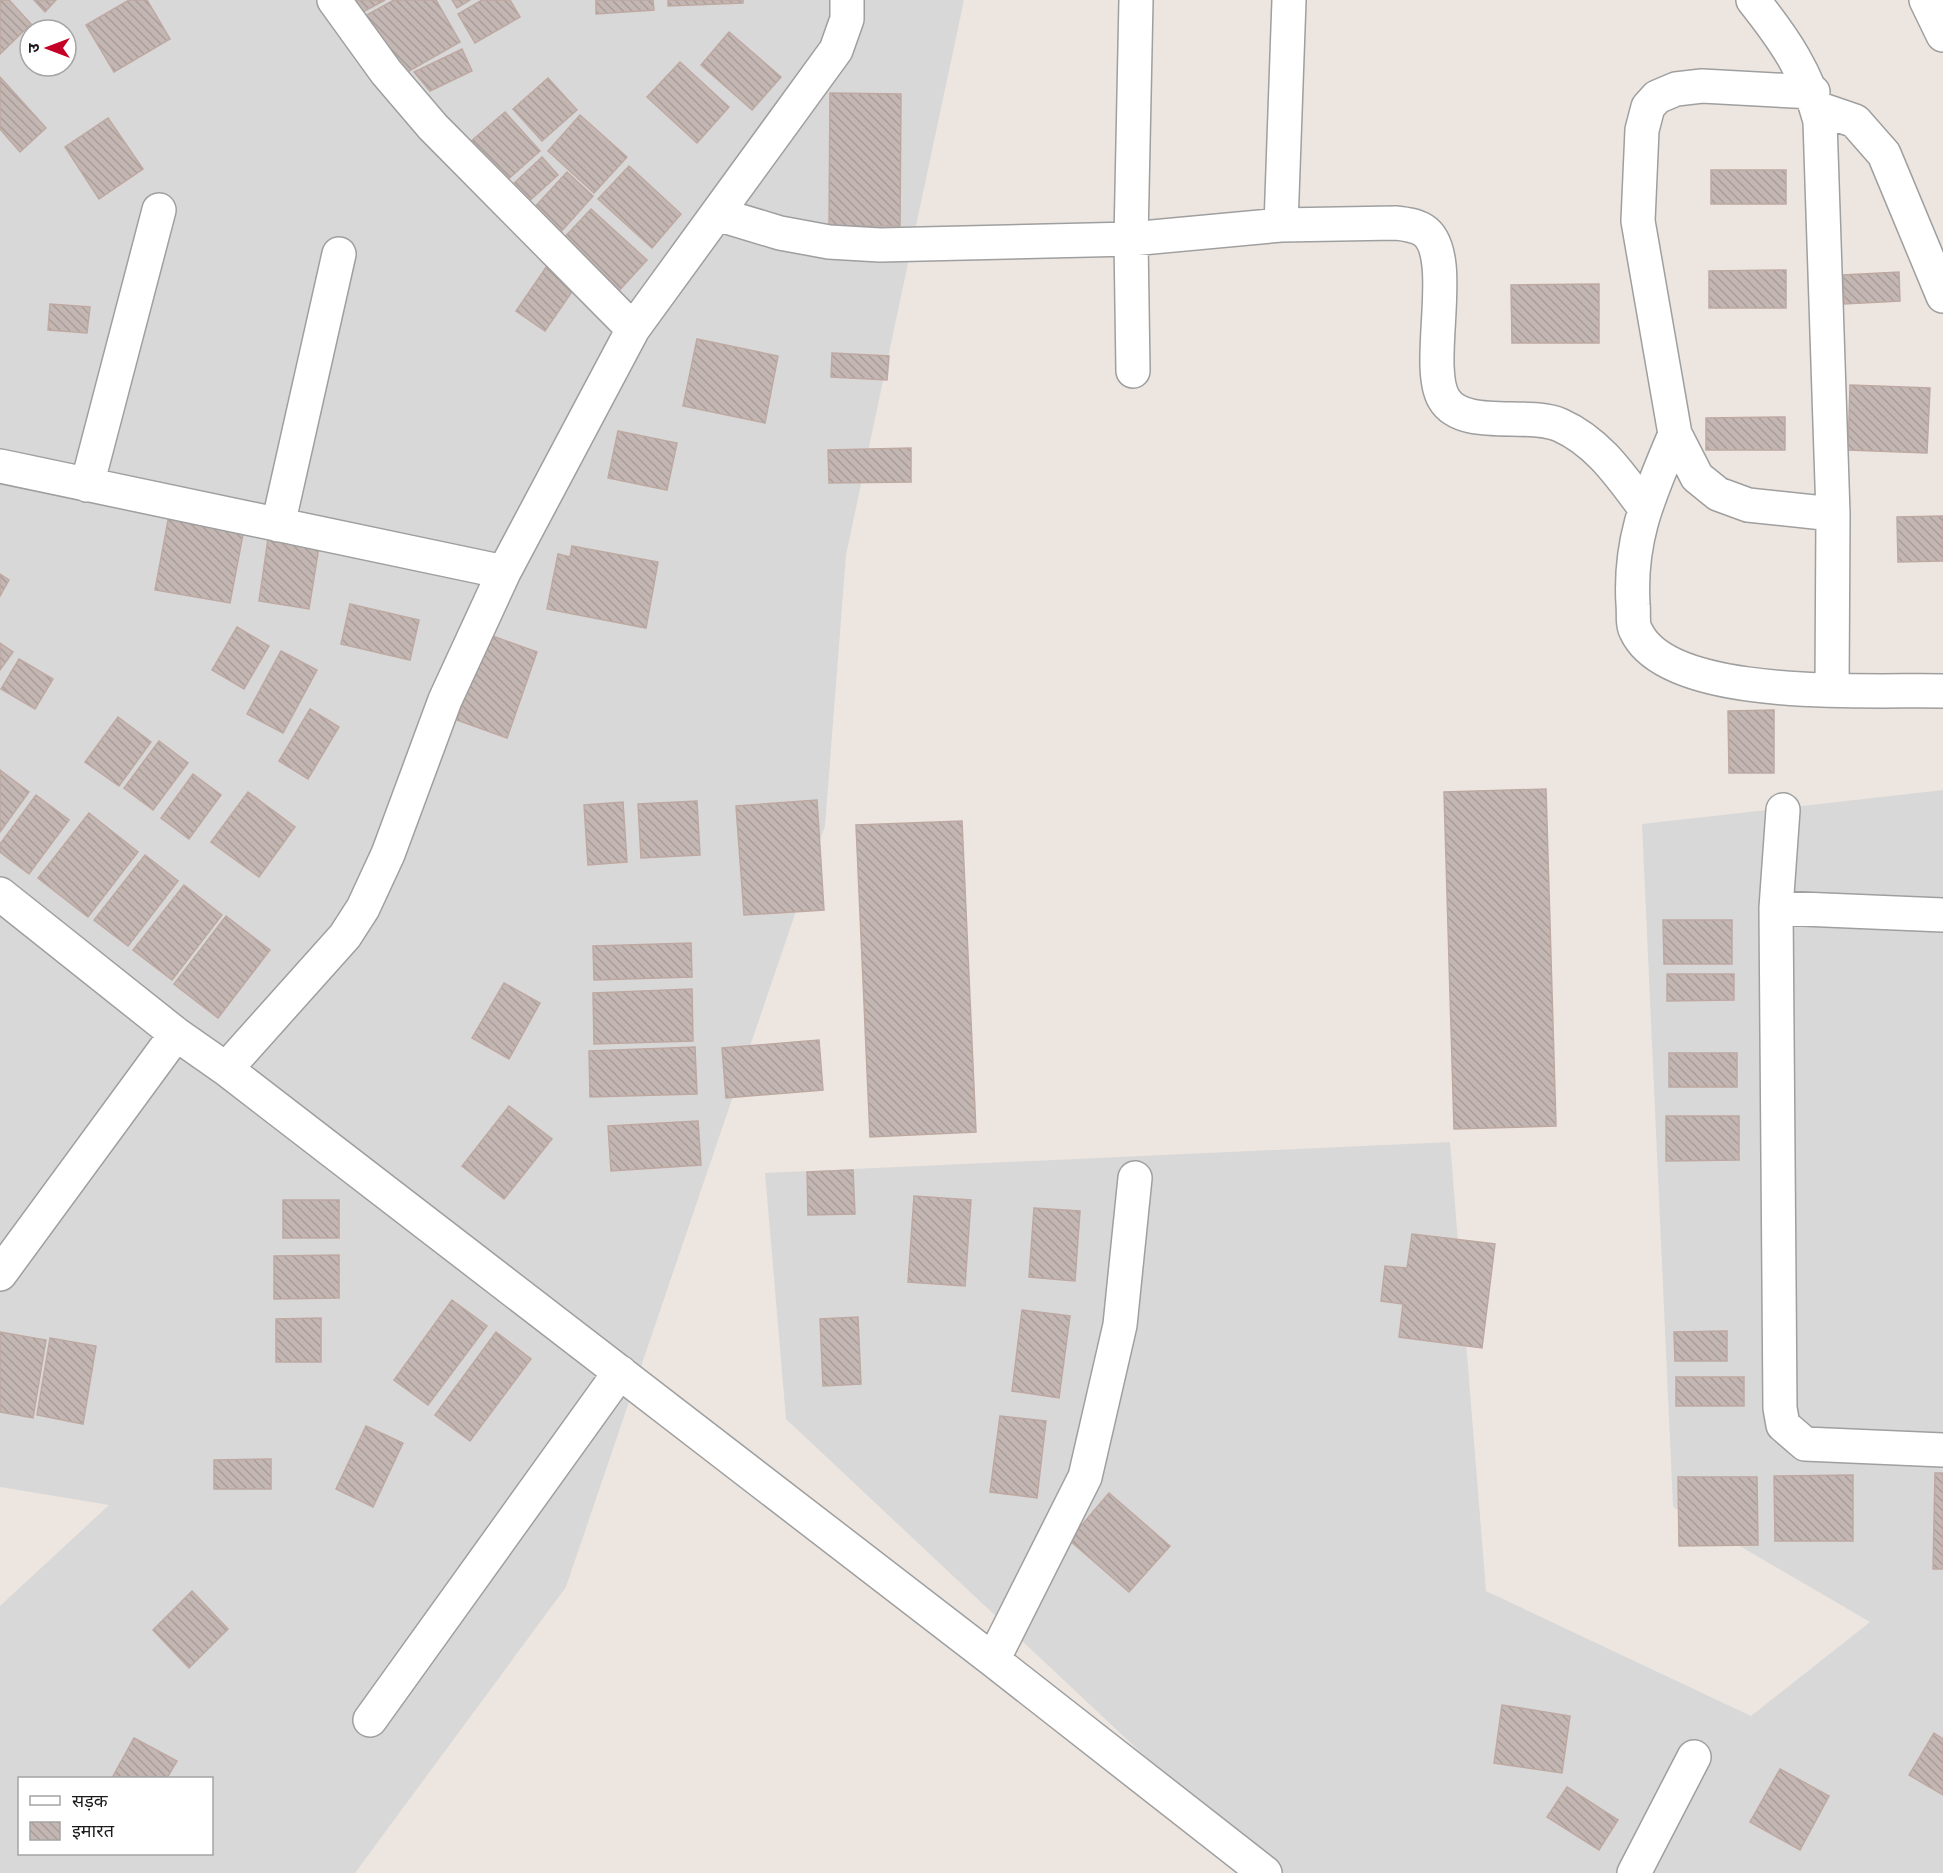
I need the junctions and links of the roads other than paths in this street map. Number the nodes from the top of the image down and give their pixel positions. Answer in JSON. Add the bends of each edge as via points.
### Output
{"nodes":[{"id":1,"x":334,"y":0,"type":"edge"},
{"id":2,"x":847,"y":0,"type":"edge"},
{"id":3,"x":1136,"y":0,"type":"edge"},
{"id":4,"x":1289,"y":0,"type":"edge"},
{"id":5,"x":1753,"y":0,"type":"edge"},
{"id":6,"x":1926,"y":0,"type":"edge"},
{"id":7,"x":1943,"y":35,"type":"edge"},
{"id":8,"x":1815,"y":100,"type":"junction"},
{"id":9,"x":159,"y":210,"type":"dead end"},
{"id":10,"x":717,"y":214,"type":"junction"},
{"id":11,"x":1281,"y":225,"type":"junction"},
{"id":12,"x":1131,"y":239,"type":"junction"},
{"id":13,"x":339,"y":254,"type":"dead end"},
{"id":14,"x":1943,"y":296,"type":"edge"},
{"id":15,"x":633,"y":330,"type":"junction"},
{"id":16,"x":1132,"y":371,"type":"dead end"},
{"id":17,"x":1675,"y":434,"type":"junction"},
{"id":18,"x":0,"y":466,"type":"edge"},
{"id":19,"x":87,"y":485,"type":"junction"},
{"id":20,"x":1644,"y":507,"type":"junction"},
{"id":21,"x":1833,"y":514,"type":"junction"},
{"id":22,"x":278,"y":525,"type":"junction"},
{"id":23,"x":504,"y":572,"type":"junction"},
{"id":24,"x":1832,"y":689,"type":"junction"},
{"id":25,"x":1943,"y":690,"type":"edge"},
{"id":26,"x":1783,"y":810,"type":"dead end"},
{"id":27,"x":0,"y":894,"type":"edge"},
{"id":28,"x":1776,"y":908,"type":"junction"},
{"id":29,"x":1943,"y":915,"type":"edge"},
{"id":30,"x":176,"y":1034,"type":"junction"},
{"id":31,"x":226,"y":1069,"type":"junction"},
{"id":32,"x":1135,"y":1178,"type":"dead end"},
{"id":33,"x":0,"y":1274,"type":"edge"},
{"id":34,"x":620,"y":1372,"type":"junction"},
{"id":35,"x":1943,"y":1450,"type":"edge"},
{"id":36,"x":993,"y":1660,"type":"junction"},
{"id":37,"x":370,"y":1720,"type":"dead end"},
{"id":38,"x":1694,"y":1757,"type":"dead end"},
{"id":39,"x":1265,"y":1873,"type":"edge"},
{"id":40,"x":1634,"y":1873,"type":"edge"}],
"edges":[{"from":1,"to":15,"type":"street","via":[[386,72],[433,127]]},
{"from":2,"to":10,"type":"street","via":[[847,19],[836,50]]},
{"from":3,"to":12,"type":"street"},
{"from":4,"to":11,"type":"street"},
{"from":5,"to":8,"type":"street","via":[[1780,34]]},
{"from":6,"to":7,"type":"street"},
{"from":8,"to":14,"type":"street","via":[[1854,121],[1884,154]]},
{"from":8,"to":17,"type":"street","via":[[1702,86],[1657,97],[1648,107],[1642,130],[1638,221]]},
{"from":8,"to":21,"type":"street","via":[[1821,121]]},
{"from":9,"to":19,"type":"street"},
{"from":10,"to":12,"type":"street","via":[[780,233],[830,242]]},
{"from":10,"to":15,"type":"street"},
{"from":11,"to":12,"type":"street"},
{"from":11,"to":20,"type":"street","via":[[1396,223],[1424,230],[1437,256],[1438,368],[1443,397],[1450,407],[1470,416],[1538,419],[1572,431],[1611,462]]},
{"from":12,"to":16,"type":"street"},
{"from":13,"to":22,"type":"street"},
{"from":15,"to":23,"type":"street"},
{"from":17,"to":20,"type":"street"},
{"from":17,"to":21,"type":"street","via":[[1697,477],[1718,494],[1748,506]]},
{"from":18,"to":19,"type":"street"},
{"from":19,"to":22,"type":"street"},
{"from":20,"to":24,"type":"street","via":[[1631,570],[1635,630],[1648,650],[1705,676],[1758,687]]},
{"from":21,"to":24,"type":"street"},
{"from":22,"to":23,"type":"street"},
{"from":23,"to":31,"type":"street","via":[[445,700],[388,854],[363,908],[345,936]]},
{"from":24,"to":25,"type":"street"},
{"from":26,"to":28,"type":"street"},
{"from":27,"to":30,"type":"street"},
{"from":28,"to":29,"type":"street"},
{"from":28,"to":35,"type":"street","via":[[1783,1425],[1805,1444]]},
{"from":30,"to":31,"type":"street"},
{"from":30,"to":33,"type":"street"},
{"from":31,"to":34,"type":"street"},
{"from":32,"to":36,"type":"street","via":[[1120,1325],[1085,1477]]},
{"from":34,"to":36,"type":"street"},
{"from":34,"to":37,"type":"street"},
{"from":36,"to":39,"type":"street"},
{"from":38,"to":40,"type":"street"}]}
